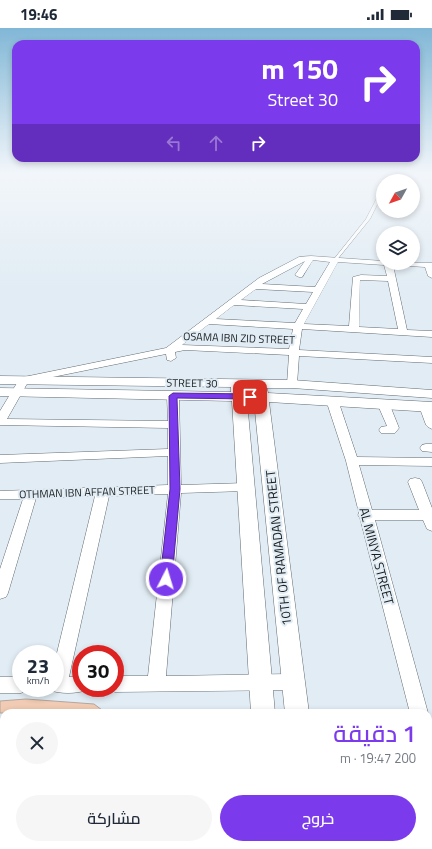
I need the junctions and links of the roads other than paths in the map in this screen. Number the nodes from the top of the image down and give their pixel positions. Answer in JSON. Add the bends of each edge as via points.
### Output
{"nodes":[{"id":1,"x":371,"y":212,"type":"edge"},
{"id":2,"x":311,"y":258,"type":"junction"},
{"id":3,"x":335,"y":260,"type":"junction"},
{"id":4,"x":376,"y":263,"type":"edge"},
{"id":5,"x":420,"y":264,"type":"edge"},
{"id":6,"x":430,"y":265,"type":"edge"},
{"id":7,"x":389,"y":270,"type":"edge"},
{"id":8,"x":299,"y":275,"type":"dead end"},
{"id":9,"x":432,"y":276,"type":"edge"},
{"id":10,"x":391,"y":279,"type":"junction"},
{"id":11,"x":254,"y":286,"type":"junction"},
{"id":12,"x":318,"y":290,"type":"junction"},
{"id":13,"x":232,"y":302,"type":"junction"},
{"id":14,"x":307,"y":307,"type":"junction"},
{"id":15,"x":208,"y":321,"type":"junction"},
{"id":16,"x":298,"y":326,"type":"junction"},
{"id":17,"x":354,"y":330,"type":"junction"},
{"id":18,"x":403,"y":332,"type":"junction"},
{"id":19,"x":432,"y":334,"type":"edge"},
{"id":20,"x":294,"y":352,"type":"junction"},
{"id":21,"x":171,"y":354,"type":"junction"},
{"id":22,"x":432,"y":360,"type":"edge"},
{"id":23,"x":0,"y":380,"type":"edge"},
{"id":24,"x":292,"y":384,"type":"junction"},
{"id":25,"x":20,"y":386,"type":"junction"},
{"id":26,"x":239,"y":390,"type":"junction"},
{"id":27,"x":261,"y":390,"type":"junction"},
{"id":28,"x":0,"y":392,"type":"edge"},
{"id":29,"x":173,"y":396,"type":"junction"},
{"id":30,"x":332,"y":400,"type":"junction"},
{"id":31,"x":430,"y":402,"type":"edge"},
{"id":32,"x":383,"y":404,"type":"junction"},
{"id":33,"x":0,"y":421,"type":"edge"},
{"id":34,"x":173,"y":425,"type":"junction"},
{"id":35,"x":432,"y":425,"type":"edge"},
{"id":36,"x":385,"y":430,"type":"dead end"},
{"id":37,"x":174,"y":452,"type":"junction"},
{"id":38,"x":0,"y":459,"type":"edge"},
{"id":39,"x":352,"y":461,"type":"junction"},
{"id":40,"x":432,"y":462,"type":"edge"},
{"id":41,"x":414,"y":482,"type":"dead end"},
{"id":42,"x":246,"y":487,"type":"junction"},
{"id":43,"x":175,"y":489,"type":"junction"},
{"id":44,"x":104,"y":492,"type":"junction"},
{"id":45,"x":31,"y":494,"type":"junction"},
{"id":46,"x":0,"y":495,"type":"edge"},
{"id":47,"x":365,"y":515,"type":"junction"},
{"id":48,"x":431,"y":519,"type":"edge"},
{"id":49,"x":0,"y":593,"type":"edge"},
{"id":50,"x":64,"y":656,"type":"edge"},
{"id":51,"x":260,"y":682,"type":"junction"},
{"id":52,"x":292,"y":682,"type":"junction"},
{"id":53,"x":124,"y":684,"type":"edge"},
{"id":54,"x":156,"y":684,"type":"junction"},
{"id":55,"x":12,"y":685,"type":"edge"},
{"id":56,"x":0,"y":686,"type":"edge"},
{"id":57,"x":263,"y":709,"type":"edge"},
{"id":58,"x":296,"y":709,"type":"edge"},
{"id":59,"x":418,"y":709,"type":"edge"}],
"edges":[{"from":1,"to":3,"type":"lane"},
{"from":2,"to":3,"type":"street"},
{"from":2,"to":8,"type":"street"},
{"from":2,"to":11,"type":"street","via":[[304,258],[291,264]]},
{"from":3,"to":4,"type":"street"},
{"from":3,"to":12,"type":"street"},
{"from":5,"to":6,"type":"street"},
{"from":6,"to":9,"type":"street"},
{"from":7,"to":10,"type":"street"},
{"from":10,"to":17,"type":"street","via":[[356,279]]},
{"from":10,"to":18,"type":"street"},
{"from":11,"to":12,"type":"street"},
{"from":11,"to":13,"type":"street"},
{"from":12,"to":14,"type":"street"},
{"from":13,"to":14,"type":"street"},
{"from":13,"to":15,"type":"street"},
{"from":14,"to":16,"type":"street"},
{"from":15,"to":16,"type":"street"},
{"from":15,"to":21,"type":"street"},
{"from":16,"to":17,"type":"street"},
{"from":16,"to":20,"type":"street"},
{"from":17,"to":18,"type":"street"},
{"from":18,"to":19,"type":"street"},
{"from":20,"to":21,"type":"street","name":"OSAMA IBN ZID STREET","via":[[185,347]]},
{"from":20,"to":22,"type":"street","name":"OSAMA IBN ZID STREET"},
{"from":20,"to":24,"type":"street"},
{"from":21,"to":25,"type":"street","name":"OSAMA IBN ZID STREET"},
{"from":23,"to":25,"type":"street","name":"STREET 30"},
{"from":24,"to":27,"type":"street","name":"STREET 30"},
{"from":24,"to":31,"type":"street","name":"STREET 30"},
{"from":25,"to":26,"type":"street","name":"STREET 30"},
{"from":25,"to":28,"type":"street","name":"STREET 30"},
{"from":25,"to":29,"type":"street","name":"STREET 30"},
{"from":25,"to":33,"type":"street"},
{"from":26,"to":27,"type":"street","name":"STREET 30"},
{"from":26,"to":29,"type":"street","name":"STREET 30"},
{"from":26,"to":42,"type":"street"},
{"from":27,"to":30,"type":"street","name":"STREET 30"},
{"from":27,"to":52,"type":"street","name":"10TH OF RAMADAN STREET"},
{"from":29,"to":34,"type":"street"},
{"from":30,"to":32,"type":"street","name":"STREET 30"},
{"from":30,"to":39,"type":"street","name":"AL MINYA STREET"},
{"from":31,"to":32,"type":"street","name":"STREET 30"},
{"from":31,"to":35,"type":"street"},
{"from":32,"to":36,"type":"street","via":[[393,428]]},
{"from":33,"to":34,"type":"street"},
{"from":34,"to":37,"type":"street"},
{"from":37,"to":38,"type":"street"},
{"from":37,"to":43,"type":"street"},
{"from":39,"to":40,"type":"street"},
{"from":39,"to":47,"type":"street","name":"AL MINYA STREET"},
{"from":41,"to":48,"type":"street"},
{"from":42,"to":43,"type":"street","name":"OTHMAN IBN AFFAN STREET"},
{"from":42,"to":51,"type":"street"},
{"from":43,"to":44,"type":"street","name":"OTHMAN IBN AFFAN STREET"},
{"from":43,"to":54,"type":"street"},
{"from":44,"to":45,"type":"street","name":"OTHMAN IBN AFFAN STREET"},
{"from":44,"to":50,"type":"street"},
{"from":45,"to":46,"type":"street","name":"OTHMAN IBN AFFAN STREET"},
{"from":45,"to":49,"type":"street"},
{"from":47,"to":48,"type":"street"},
{"from":47,"to":59,"type":"street","name":"AL MINYA STREET"},
{"from":51,"to":52,"type":"street"},
{"from":51,"to":54,"type":"street"},
{"from":51,"to":57,"type":"street"},
{"from":52,"to":58,"type":"street","name":"10TH OF RAMADAN STREET"},
{"from":53,"to":54,"type":"street"},
{"from":55,"to":56,"type":"street"}]}
